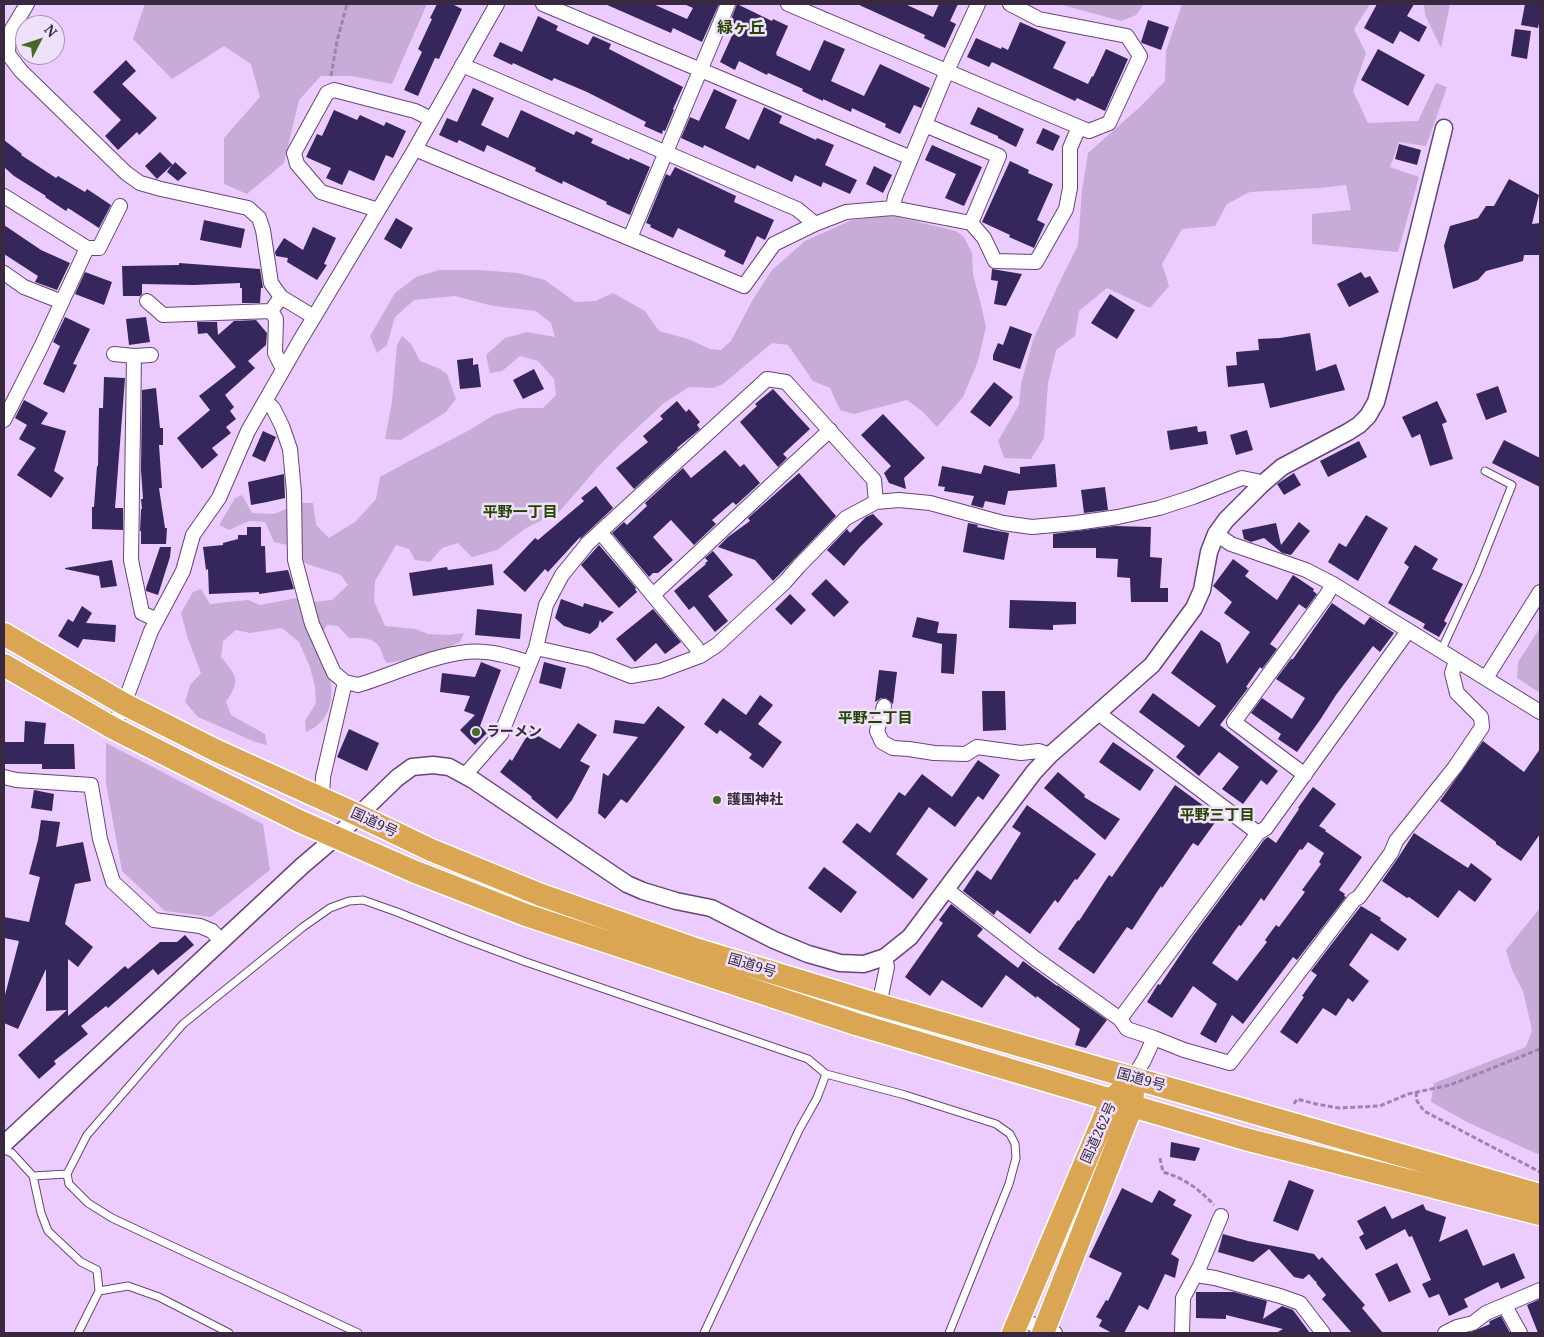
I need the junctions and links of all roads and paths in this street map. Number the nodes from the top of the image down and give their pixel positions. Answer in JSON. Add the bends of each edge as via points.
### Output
{"nodes":[{"id":1,"x":27,"y":4,"type":"edge"},
{"id":2,"x":347,"y":4,"type":"edge"},
{"id":3,"x":497,"y":4,"type":"edge"},
{"id":4,"x":543,"y":4,"type":"edge"},
{"id":5,"x":728,"y":4,"type":"edge"},
{"id":6,"x":788,"y":4,"type":"edge"},
{"id":7,"x":978,"y":4,"type":"edge"},
{"id":8,"x":1010,"y":4,"type":"edge"},
{"id":9,"x":462,"y":65,"type":"junction"},
{"id":10,"x":701,"y":70,"type":"junction"},
{"id":11,"x":947,"y":71,"type":"junction"},
{"id":12,"x":334,"y":90,"type":"junction"},
{"id":13,"x":431,"y":119,"type":"junction"},
{"id":14,"x":925,"y":125,"type":"junction"},
{"id":15,"x":1079,"y":127,"type":"junction"},
{"id":16,"x":1444,"y":128,"type":"dead end"},
{"id":17,"x":415,"y":149,"type":"junction"},
{"id":18,"x":666,"y":152,"type":"junction"},
{"id":19,"x":911,"y":158,"type":"junction"},
{"id":20,"x":4,"y":196,"type":"edge"},
{"id":21,"x":120,"y":206,"type":"dead end"},
{"id":22,"x":893,"y":208,"type":"junction"},
{"id":23,"x":378,"y":210,"type":"junction"},
{"id":24,"x":971,"y":223,"type":"junction"},
{"id":25,"x":815,"y":224,"type":"junction"},
{"id":26,"x":630,"y":238,"type":"junction"},
{"id":27,"x":87,"y":248,"type":"junction"},
{"id":28,"x":4,"y":273,"type":"edge"},
{"id":29,"x":281,"y":297,"type":"junction"},
{"id":30,"x":147,"y":301,"type":"dead end"},
{"id":31,"x":62,"y":302,"type":"junction"},
{"id":32,"x":271,"y":311,"type":"junction"},
{"id":33,"x":314,"y":317,"type":"junction"},
{"id":34,"x":114,"y":354,"type":"dead end"},
{"id":35,"x":150,"y":355,"type":"dead end"},
{"id":36,"x":134,"y":356,"type":"junction"},
{"id":37,"x":283,"y":369,"type":"junction"},
{"id":38,"x":265,"y":401,"type":"junction"},
{"id":39,"x":4,"y":420,"type":"edge"},
{"id":40,"x":830,"y":430,"type":"junction"},
{"id":41,"x":1486,"y":471,"type":"dead end"},
{"id":42,"x":1261,"y":485,"type":"junction"},
{"id":43,"x":876,"y":502,"type":"junction"},
{"id":44,"x":601,"y":533,"type":"junction"},
{"id":45,"x":1216,"y":534,"type":"junction"},
{"id":46,"x":1332,"y":584,"type":"junction"},
{"id":47,"x":1540,"y":592,"type":"edge"},
{"id":48,"x":653,"y":595,"type":"junction"},
{"id":49,"x":157,"y":620,"type":"junction"},
{"id":50,"x":1408,"y":631,"type":"junction"},
{"id":51,"x":4,"y":634,"type":"edge"},
{"id":52,"x":536,"y":648,"type":"junction"},
{"id":53,"x":1441,"y":651,"type":"junction"},
{"id":54,"x":700,"y":656,"type":"junction"},
{"id":55,"x":1456,"y":661,"type":"junction"},
{"id":56,"x":530,"y":663,"type":"junction"},
{"id":57,"x":4,"y":665,"type":"edge"},
{"id":58,"x":1486,"y":678,"type":"junction"},
{"id":59,"x":345,"y":682,"type":"junction"},
{"id":60,"x":124,"y":704,"type":"junction"},
{"id":61,"x":884,"y":706,"type":"dead end"},
{"id":62,"x":1540,"y":712,"type":"edge"},
{"id":63,"x":1098,"y":713,"type":"junction"},
{"id":64,"x":113,"y":728,"type":"junction"},
{"id":65,"x":1050,"y":754,"type":"junction"},
{"id":66,"x":465,"y":775,"type":"junction"},
{"id":67,"x":1305,"y":775,"type":"junction"},
{"id":68,"x":4,"y":778,"type":"edge"},
{"id":69,"x":322,"y":799,"type":"junction"},
{"id":70,"x":358,"y":815,"type":"junction"},
{"id":71,"x":1258,"y":833,"type":"junction"},
{"id":72,"x":336,"y":837,"type":"junction"},
{"id":73,"x":946,"y":889,"type":"junction"},
{"id":74,"x":221,"y":941,"type":"junction"},
{"id":75,"x":885,"y":958,"type":"junction"},
{"id":76,"x":879,"y":1005,"type":"junction"},
{"id":77,"x":1120,"y":1019,"type":"junction"},
{"id":78,"x":1154,"y":1038,"type":"junction"},
{"id":79,"x":1540,"y":1049,"type":"edge"},
{"id":80,"x":826,"y":1074,"type":"junction"},
{"id":81,"x":1133,"y":1078,"type":"junction"},
{"id":82,"x":1416,"y":1092,"type":"junction"},
{"id":83,"x":1122,"y":1103,"type":"junction"},
{"id":84,"x":1294,"y":1104,"type":"dead end"},
{"id":85,"x":4,"y":1144,"type":"edge"},
{"id":86,"x":4,"y":1150,"type":"edge"},
{"id":87,"x":1160,"y":1158,"type":"dead end"},
{"id":88,"x":1540,"y":1172,"type":"edge"},
{"id":89,"x":67,"y":1174,"type":"junction"},
{"id":90,"x":33,"y":1176,"type":"junction"},
{"id":91,"x":1540,"y":1195,"type":"edge"},
{"id":92,"x":1540,"y":1214,"type":"edge"},
{"id":93,"x":1221,"y":1216,"type":"joint"},
{"id":94,"x":1196,"y":1275,"type":"junction"},
{"id":95,"x":1540,"y":1290,"type":"edge"},
{"id":96,"x":99,"y":1291,"type":"junction"},
{"id":97,"x":1505,"y":1306,"type":"junction"},
{"id":98,"x":1016,"y":1326,"type":"edge"},
{"id":99,"x":1048,"y":1332,"type":"edge"},
{"id":100,"x":78,"y":1333,"type":"edge"},
{"id":101,"x":229,"y":1333,"type":"edge"},
{"id":102,"x":358,"y":1333,"type":"edge"},
{"id":103,"x":704,"y":1333,"type":"edge"},
{"id":104,"x":949,"y":1333,"type":"edge"},
{"id":105,"x":1182,"y":1333,"type":"edge"},
{"id":106,"x":1323,"y":1333,"type":"edge"},
{"id":107,"x":1445,"y":1333,"type":"edge"},
{"id":108,"x":1520,"y":1333,"type":"edge"}],
"edges":[{"from":1,"to":29,"type":"street","via":[[9,34],[8,54],[21,71],[140,183],[248,208],[258,218],[263,230],[271,283]]},
{"from":2,"to":12,"type":"path","via":[[330,82]]},
{"from":3,"to":9,"type":"street"},
{"from":4,"to":10,"type":"street"},
{"from":5,"to":10,"type":"street"},
{"from":6,"to":11,"type":"street"},
{"from":7,"to":11,"type":"street"},
{"from":8,"to":15,"type":"street","via":[[1039,19],[1127,36],[1140,56],[1109,123],[1089,131]]},
{"from":9,"to":13,"type":"street"},
{"from":9,"to":18,"type":"street"},
{"from":10,"to":18,"type":"street"},
{"from":10,"to":19,"type":"street"},
{"from":11,"to":14,"type":"street"},
{"from":11,"to":15,"type":"street"},
{"from":12,"to":13,"type":"street","via":[[414,111]]},
{"from":12,"to":23,"type":"street","via":[[327,93],[294,153],[297,164],[321,192]]},
{"from":13,"to":17,"type":"street"},
{"from":14,"to":19,"type":"street"},
{"from":14,"to":24,"type":"street","via":[[999,156]]},
{"from":15,"to":24,"type":"street","via":[[1070,148],[1070,188],[1066,209],[1036,262],[995,261],[984,238]]},
{"from":16,"to":42,"type":"street","via":[[1376,402],[1359,425],[1282,467]]},
{"from":17,"to":23,"type":"street"},
{"from":17,"to":26,"type":"street"},
{"from":18,"to":25,"type":"street","via":[[797,209]]},
{"from":18,"to":26,"type":"street"},
{"from":19,"to":22,"type":"street"},
{"from":20,"to":27,"type":"street"},
{"from":21,"to":27,"type":"street","via":[[99,248]]},
{"from":22,"to":24,"type":"street"},
{"from":22,"to":25,"type":"street","via":[[846,212]]},
{"from":23,"to":33,"type":"street"},
{"from":25,"to":26,"type":"street","via":[[774,244],[744,286]]},
{"from":27,"to":31,"type":"street"},
{"from":28,"to":31,"type":"street","via":[[24,288]]},
{"from":29,"to":32,"type":"street"},
{"from":29,"to":33,"type":"street"},
{"from":30,"to":32,"type":"street","via":[[163,315]]},
{"from":31,"to":39,"type":"street"},
{"from":32,"to":37,"type":"street","via":[[276,319],[275,353]]},
{"from":33,"to":37,"type":"street"},
{"from":34,"to":36,"type":"street"},
{"from":35,"to":36,"type":"street"},
{"from":36,"to":49,"type":"street","via":[[130,560],[142,613]]},
{"from":37,"to":38,"type":"street"},
{"from":38,"to":49,"type":"street","via":[[248,431],[219,498],[193,535],[183,571]]},
{"from":38,"to":59,"type":"street","via":[[273,408],[290,449],[295,560],[312,624],[334,672]]},
{"from":40,"to":43,"type":"street","via":[[874,480]]},
{"from":40,"to":44,"type":"street","via":[[786,382],[767,379]]},
{"from":40,"to":48,"type":"street"},
{"from":41,"to":53,"type":"lane","via":[[1512,485]]},
{"from":42,"to":43,"type":"street","via":[[1242,478],[1159,508],[1110,518],[1032,527],[1003,523],[930,503]]},
{"from":42,"to":45,"type":"street"},
{"from":43,"to":54,"type":"street","via":[[846,518],[778,589],[717,645]]},
{"from":44,"to":48,"type":"street"},
{"from":44,"to":52,"type":"street","via":[[588,543],[562,575],[546,605]]},
{"from":45,"to":46,"type":"street","via":[[1231,544],[1306,570]]},
{"from":45,"to":63,"type":"street","via":[[1202,590],[1194,608],[1152,665]]},
{"from":46,"to":50,"type":"street"},
{"from":46,"to":67,"type":"street","via":[[1234,722]]},
{"from":47,"to":58,"type":"street"},
{"from":48,"to":54,"type":"street"},
{"from":49,"to":60,"type":"street"},
{"from":50,"to":53,"type":"street"},
{"from":50,"to":67,"type":"street"},
{"from":51,"to":60,"type":"highway","name":"国道9号"},
{"from":52,"to":54,"type":"street","via":[[590,660],[631,676],[660,672]]},
{"from":52,"to":56,"type":"street"},
{"from":53,"to":55,"type":"street"},
{"from":55,"to":58,"type":"street"},
{"from":55,"to":78,"type":"street","via":[[1452,672],[1457,693],[1481,717],[1482,727],[1455,767],[1396,841],[1359,897],[1230,1063]]},
{"from":56,"to":59,"type":"street","via":[[485,652],[464,652],[358,685]]},
{"from":56,"to":66,"type":"street","via":[[501,734]]},
{"from":57,"to":64,"type":"highway","name":"国道9号"},
{"from":58,"to":62,"type":"street"},
{"from":59,"to":69,"type":"street","via":[[323,777]]},
{"from":60,"to":64,"type":"street"},
{"from":60,"to":69,"type":"highway","name":"国道9号"},
{"from":61,"to":65,"type":"street","via":[[877,731],[882,742],[893,748],[934,754],[966,754],[977,747]]},
{"from":63,"to":65,"type":"street"},
{"from":63,"to":71,"type":"street"},
{"from":64,"to":72,"type":"highway","name":"国道9号"},
{"from":65,"to":73,"type":"street"},
{"from":66,"to":70,"type":"street","via":[[449,767],[412,767]]},
{"from":66,"to":75,"type":"street","via":[[590,860],[643,891],[711,908],[774,940],[840,963],[864,964]]},
{"from":67,"to":71,"type":"street","via":[[1266,828]]},
{"from":68,"to":74,"type":"street","via":[[91,785],[100,839],[113,882],[154,920],[200,926],[212,931]]},
{"from":69,"to":70,"type":"highway","name":"国道9号"},
{"from":70,"to":72,"type":"street"},
{"from":70,"to":76,"type":"highway","name":"国道9号","via":[[431,850],[541,895],[692,948]]},
{"from":71,"to":77,"type":"street"},
{"from":72,"to":74,"type":"street"},
{"from":72,"to":83,"type":"highway","name":"国道9号","via":[[526,915],[856,1024]]},
{"from":73,"to":75,"type":"street","via":[[910,937]]},
{"from":73,"to":77,"type":"street"},
{"from":74,"to":85,"type":"street"},
{"from":75,"to":76,"type":"street","via":[[887,967]]},
{"from":76,"to":81,"type":"highway","name":"国道9号"},
{"from":77,"to":78,"type":"street","via":[[1128,1030]]},
{"from":78,"to":81,"type":"street"},
{"from":79,"to":82,"type":"path","via":[[1450,1084]]},
{"from":80,"to":89,"type":"lane","via":[[808,1060],[526,962],[363,900],[349,901],[330,908],[304,927],[183,1024],[87,1135]]},
{"from":80,"to":103,"type":"lane"},
{"from":80,"to":104,"type":"lane","via":[[905,1094],[996,1124],[1010,1134],[1015,1144],[1016,1158],[1009,1184]]},
{"from":81,"to":83,"type":"highway","name":"国道262号"},
{"from":81,"to":91,"type":"highway","name":"国道9号"},
{"from":82,"to":84,"type":"path","via":[[1380,1106],[1339,1108],[1298,1099]]},
{"from":82,"to":88,"type":"path","via":[[1417,1101],[1424,1111]]},
{"from":83,"to":92,"type":"highway","name":"国道9号","via":[[1245,1139]]},
{"from":83,"to":98,"type":"highway","name":"国道262号"},
{"from":83,"to":99,"type":"highway","name":"国道262号"},
{"from":86,"to":90,"type":"lane","via":[[12,1153]]},
{"from":87,"to":93,"type":"path","via":[[1163,1172],[1189,1183],[1215,1205]]},
{"from":89,"to":90,"type":"lane"},
{"from":89,"to":102,"type":"lane","via":[[69,1184],[88,1203],[112,1218]]},
{"from":90,"to":96,"type":"lane","via":[[48,1231],[80,1262],[96,1270]]},
{"from":93,"to":94,"type":"street"},
{"from":94,"to":105,"type":"street","via":[[1183,1298]]},
{"from":94,"to":106,"type":"street","via":[[1300,1303]]},
{"from":95,"to":97,"type":"street"},
{"from":96,"to":100,"type":"lane"},
{"from":96,"to":101,"type":"lane","via":[[128,1286],[159,1297]]},
{"from":97,"to":107,"type":"street"},
{"from":97,"to":108,"type":"street"},
{"from":98,"to":99,"type":"street"}]}
